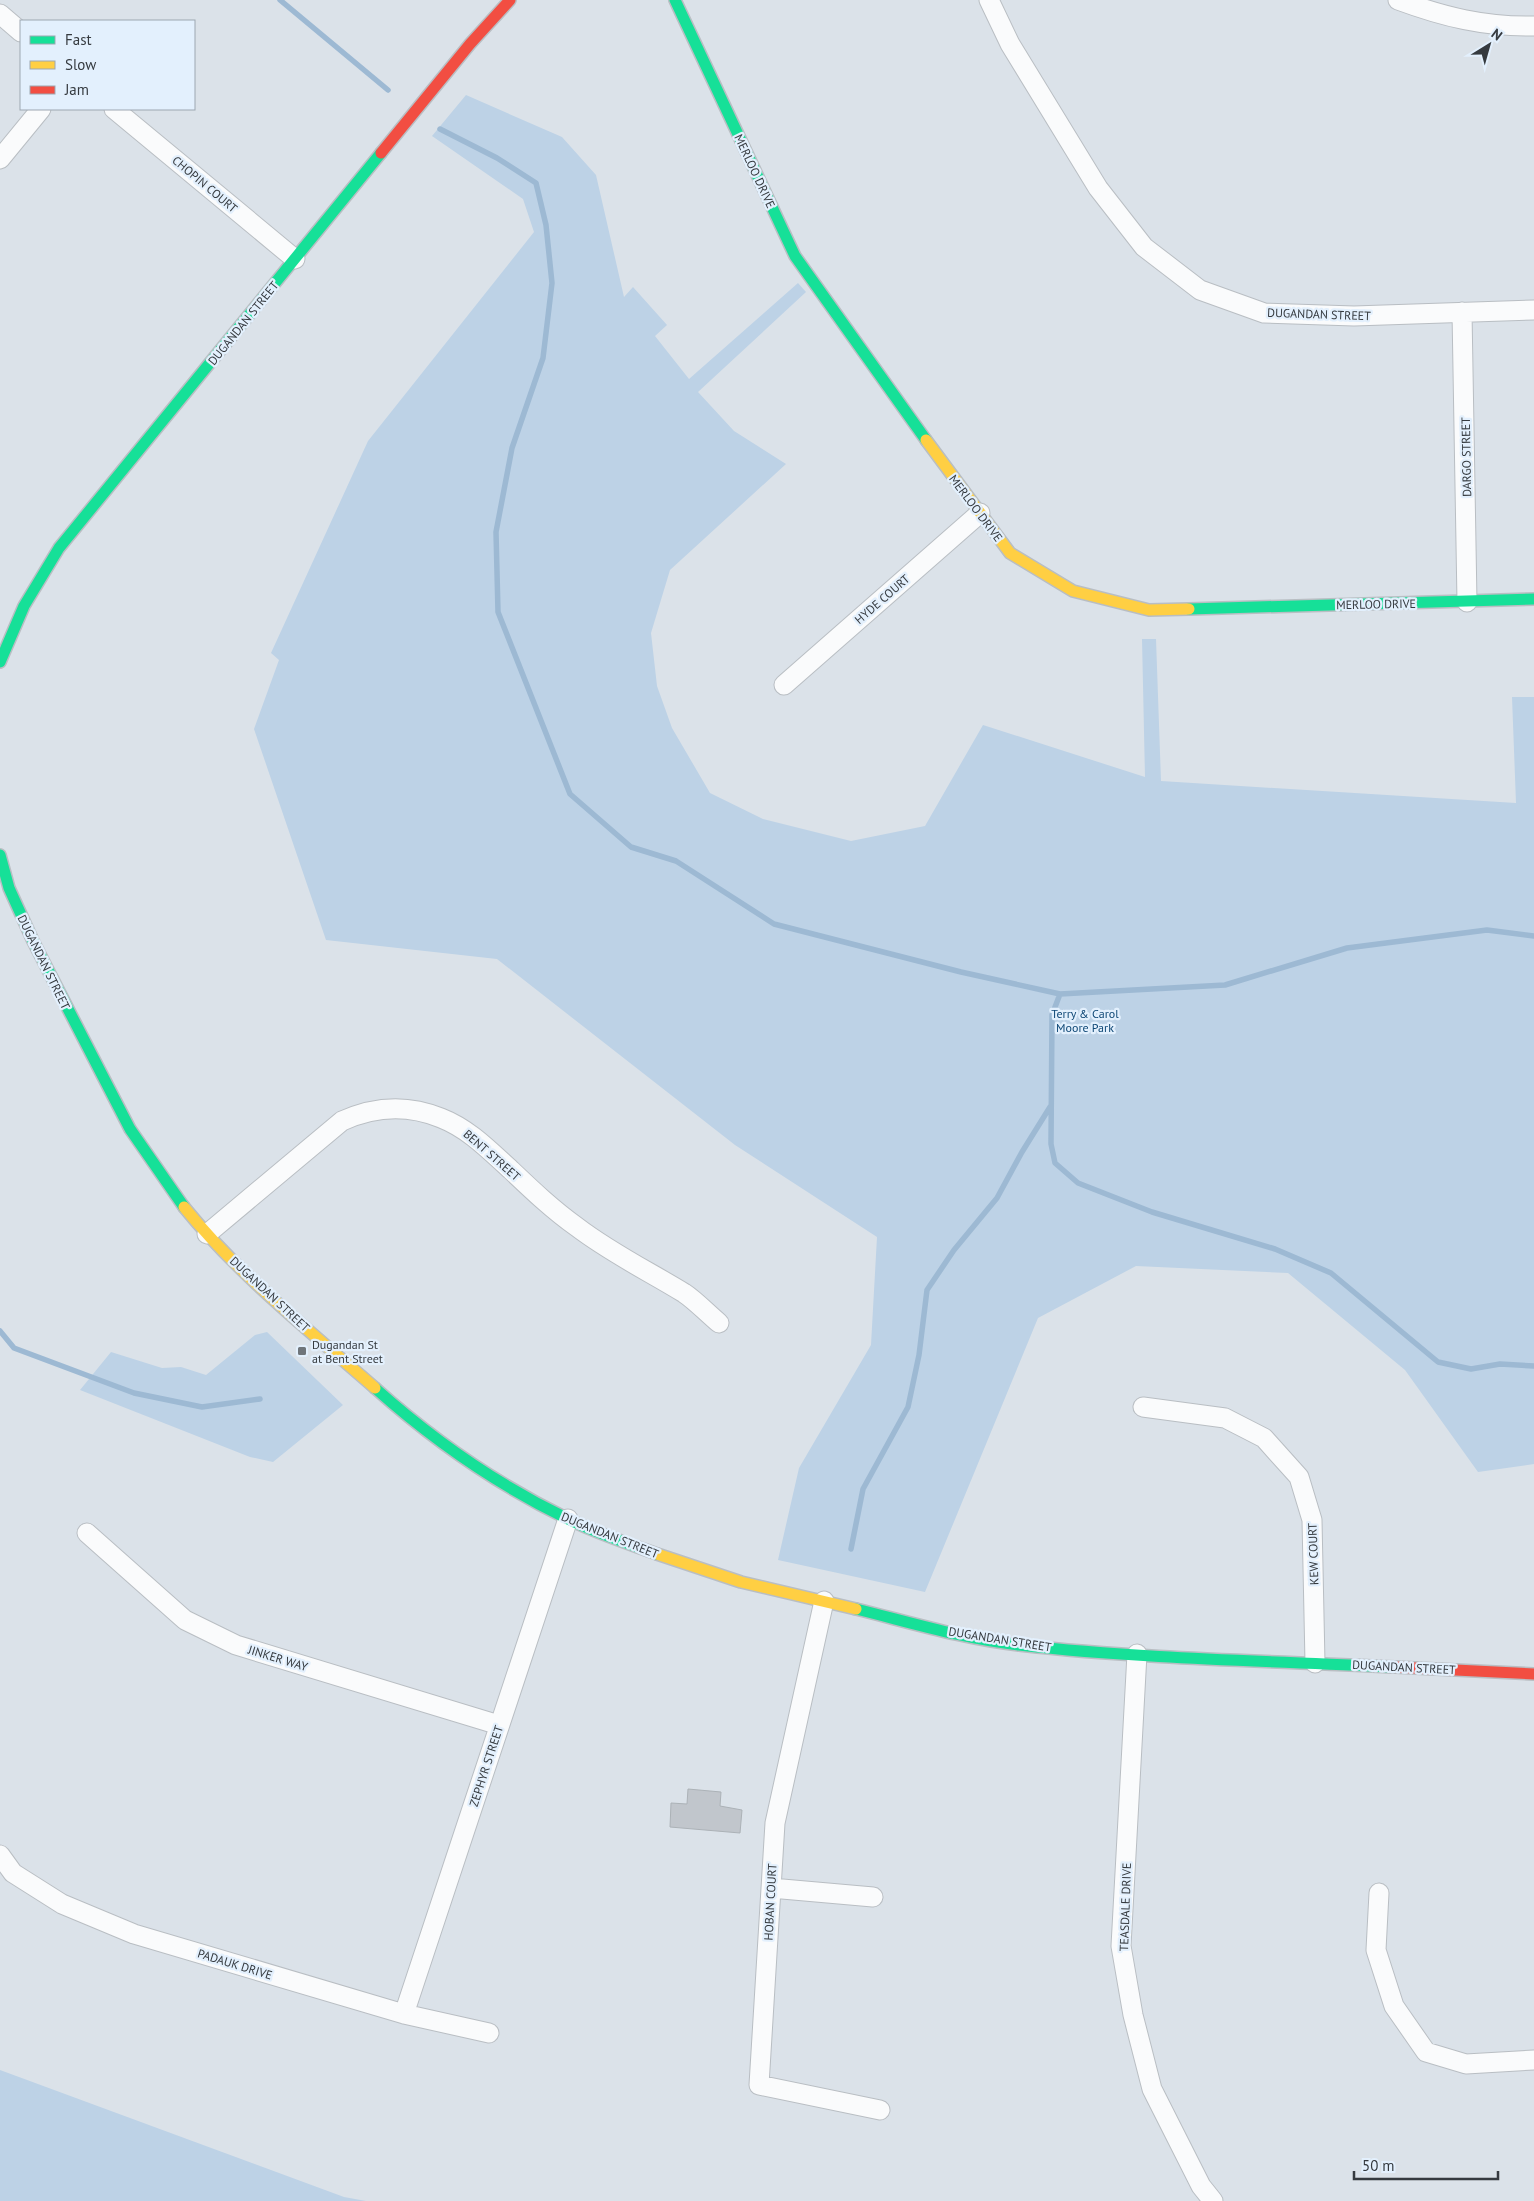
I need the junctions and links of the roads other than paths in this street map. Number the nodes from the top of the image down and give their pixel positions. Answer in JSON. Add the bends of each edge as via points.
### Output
{"nodes":[{"id":1,"x":510,"y":0,"type":"edge"},
{"id":2,"x":675,"y":0,"type":"edge"},
{"id":3,"x":989,"y":0,"type":"edge"},
{"id":4,"x":1398,"y":0,"type":"edge"},
{"id":5,"x":0,"y":14,"type":"edge"},
{"id":6,"x":1534,"y":26,"type":"edge"},
{"id":7,"x":20,"y":31,"type":"edge"},
{"id":8,"x":40,"y":110,"type":"edge"},
{"id":9,"x":115,"y":110,"type":"edge"},
{"id":10,"x":0,"y":159,"type":"edge"},
{"id":11,"x":295,"y":259,"type":"junction"},
{"id":12,"x":1534,"y":310,"type":"edge"},
{"id":13,"x":1462,"y":312,"type":"junction"},
{"id":14,"x":980,"y":513,"type":"junction"},
{"id":15,"x":1534,"y":599,"type":"edge"},
{"id":16,"x":1467,"y":602,"type":"junction"},
{"id":17,"x":0,"y":662,"type":"edge"},
{"id":18,"x":784,"y":685,"type":"dead end"},
{"id":19,"x":0,"y":855,"type":"edge"},
{"id":20,"x":207,"y":1234,"type":"junction"},
{"id":21,"x":719,"y":1323,"type":"dead end"},
{"id":22,"x":1143,"y":1407,"type":"dead end"},
{"id":23,"x":568,"y":1519,"type":"junction"},
{"id":24,"x":87,"y":1533,"type":"dead end"},
{"id":25,"x":824,"y":1602,"type":"junction"},
{"id":26,"x":1137,"y":1654,"type":"junction"},
{"id":27,"x":1315,"y":1663,"type":"junction"},
{"id":28,"x":1534,"y":1674,"type":"edge"},
{"id":29,"x":499,"y":1725,"type":"junction"},
{"id":30,"x":0,"y":1855,"type":"edge"},
{"id":31,"x":771,"y":1888,"type":"junction"},
{"id":32,"x":1379,"y":1893,"type":"dead end"},
{"id":33,"x":873,"y":1897,"type":"dead end"},
{"id":34,"x":404,"y":2014,"type":"junction"},
{"id":35,"x":489,"y":2033,"type":"dead end"},
{"id":36,"x":1534,"y":2060,"type":"edge"},
{"id":37,"x":880,"y":2110,"type":"dead end"},
{"id":38,"x":1213,"y":2201,"type":"edge"}],
"edges":[{"from":1,"to":11,"type":"street","name":"DUGANDAN STREET","via":[[470,44]]},
{"from":2,"to":14,"type":"street","name":"MERLOO DRIVE","via":[[795,256]]},
{"from":3,"to":13,"type":"street","name":"DUGANDAN STREET","via":[[1010,44],[1098,188],[1144,247],[1200,290],[1264,313],[1354,316]]},
{"from":4,"to":6,"type":"street","via":[[1440,15],[1507,27]]},
{"from":5,"to":7,"type":"street"},
{"from":8,"to":10,"type":"street"},
{"from":9,"to":11,"type":"street","name":"CHOPIN COURT"},
{"from":11,"to":17,"type":"street","name":"DUGANDAN STREET","via":[[60,548],[24,606]]},
{"from":12,"to":13,"type":"street","name":"DUGANDAN STREET"},
{"from":13,"to":16,"type":"street","name":"DARGO STREET"},
{"from":14,"to":16,"type":"street","name":"MERLOO DRIVE","via":[[1010,554],[1073,591],[1149,610]]},
{"from":14,"to":18,"type":"street","name":"HYDE COURT"},
{"from":15,"to":16,"type":"street","name":"MERLOO DRIVE"},
{"from":19,"to":20,"type":"street","name":"DUGANDAN STREET","via":[[9,888],[33,941],[130,1129],[184,1208]]},
{"from":20,"to":21,"type":"street","name":"BENT STREET","via":[[342,1121],[362,1112],[412,1109],[465,1129],[577,1227],[628,1262],[685,1294]]},
{"from":20,"to":23,"type":"street","name":"DUGANDAN STREET","via":[[408,1418],[482,1471]]},
{"from":22,"to":27,"type":"street","name":"KEW COURT","via":[[1225,1418],[1264,1438],[1299,1477],[1312,1520]]},
{"from":23,"to":25,"type":"street","name":"DUGANDAN STREET","via":[[671,1560],[741,1582]]},
{"from":23,"to":29,"type":"street","name":"ZEPHYR STREET"},
{"from":24,"to":29,"type":"street","name":"JINKER WAY","via":[[185,1620],[236,1646]]},
{"from":25,"to":26,"type":"street","name":"DUGANDAN STREET","via":[[1018,1645]]},
{"from":25,"to":31,"type":"street","name":"HOBAN COURT","via":[[775,1823]]},
{"from":26,"to":27,"type":"street","name":"DUGANDAN STREET"},
{"from":26,"to":38,"type":"street","name":"TEASDALE DRIVE","via":[[1122,1946],[1133,2015],[1152,2090],[1201,2186]]},
{"from":27,"to":28,"type":"street","name":"DUGANDAN STREET"},
{"from":29,"to":34,"type":"street","name":"ZEPHYR STREET"},
{"from":30,"to":34,"type":"street","name":"PADAUK DRIVE","via":[[13,1873],[62,1904],[134,1934]]},
{"from":31,"to":33,"type":"street"},
{"from":31,"to":37,"type":"street","name":"HOBAN COURT","via":[[759,2085]]},
{"from":32,"to":36,"type":"street","via":[[1376,1950],[1394,2006],[1426,2052],[1466,2064]]},
{"from":34,"to":35,"type":"street","name":"PADAUK DRIVE"}]}
